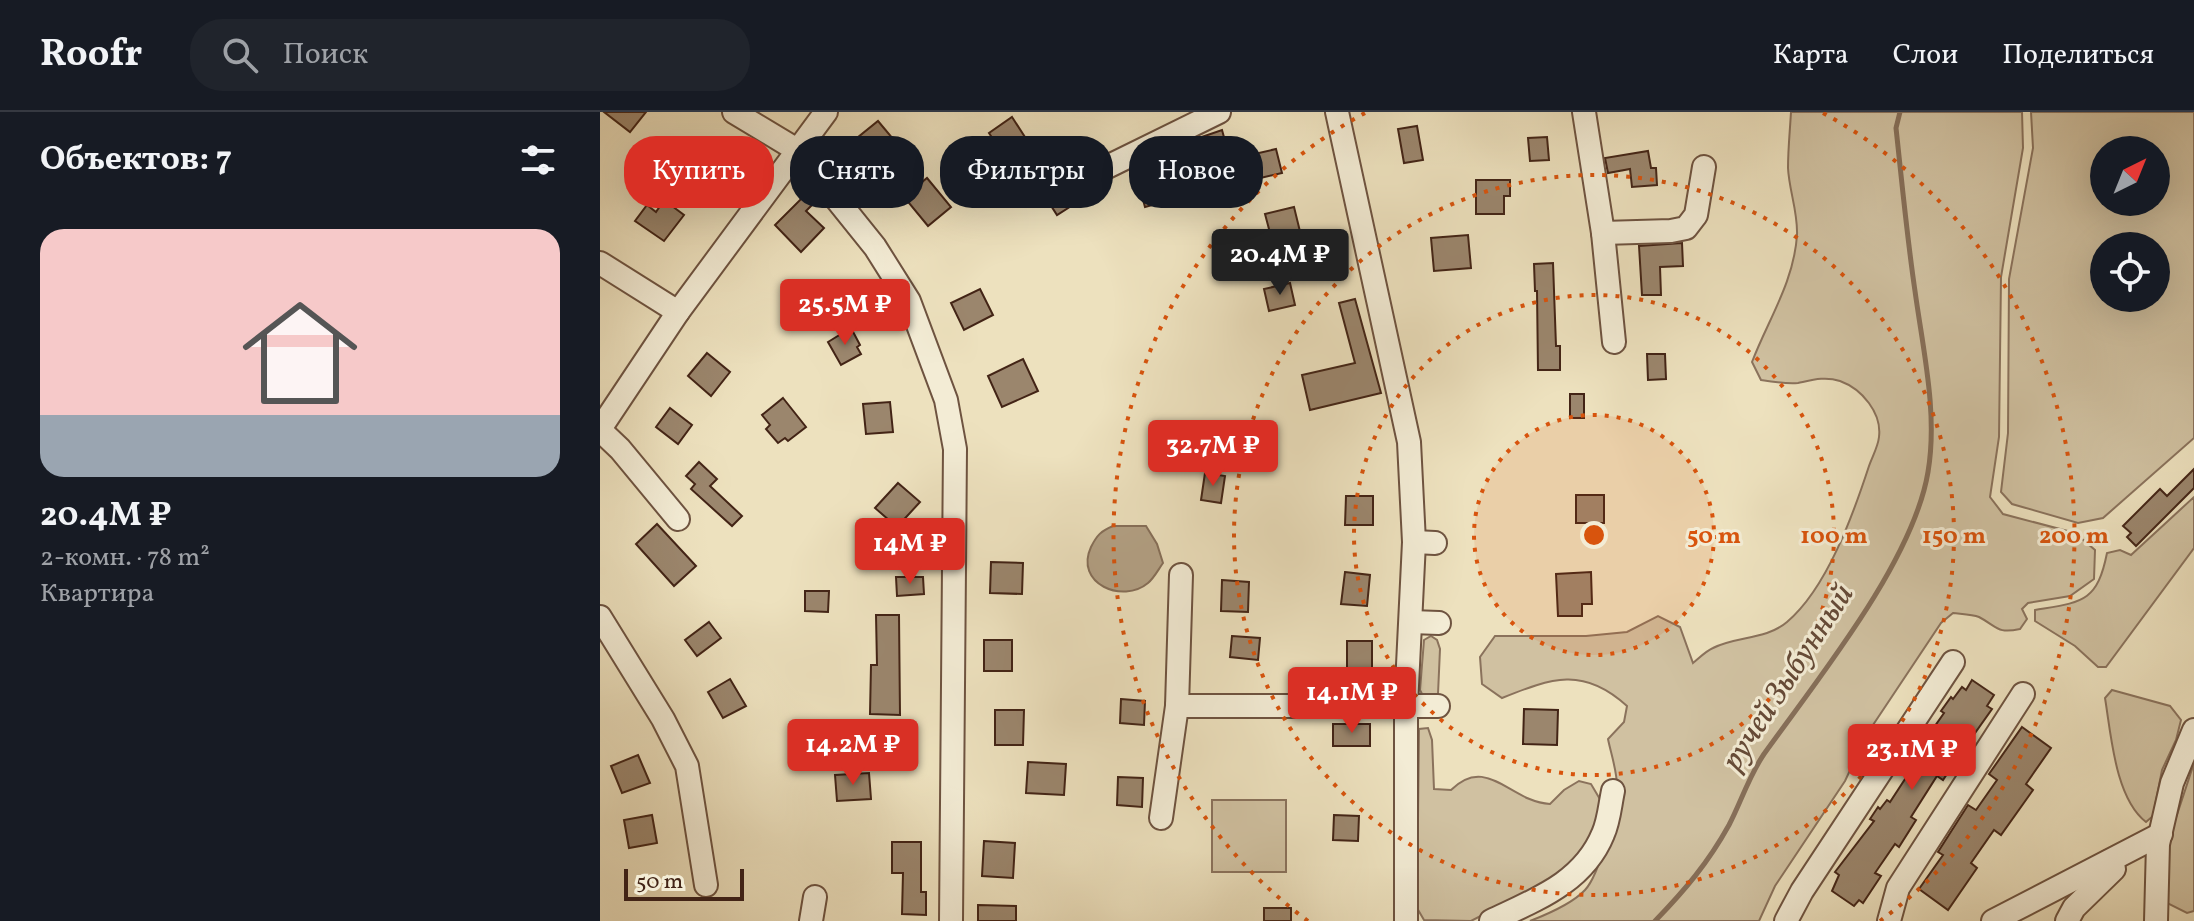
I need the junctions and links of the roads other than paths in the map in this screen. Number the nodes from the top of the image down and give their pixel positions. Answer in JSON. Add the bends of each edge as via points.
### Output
{"nodes":[{"id":1,"x":734,"y":112,"type":"edge"},
{"id":2,"x":826,"y":112,"type":"edge"},
{"id":3,"x":1219,"y":112,"type":"edge"},
{"id":4,"x":1337,"y":112,"type":"edge"},
{"id":5,"x":1584,"y":112,"type":"edge"},
{"id":6,"x":1170,"y":122,"type":"edge"},
{"id":7,"x":808,"y":136,"type":"edge"},
{"id":8,"x":790,"y":146,"type":"edge"},
{"id":9,"x":790,"y":160,"type":"edge"},
{"id":10,"x":1113,"y":162,"type":"edge"},
{"id":11,"x":1704,"y":167,"type":"dead end"},
{"id":12,"x":844,"y":208,"type":"edge"},
{"id":13,"x":1603,"y":233,"type":"junction"},
{"id":14,"x":600,"y":263,"type":"edge"},
{"id":15,"x":678,"y":312,"type":"junction"},
{"id":16,"x":1614,"y":342,"type":"dead end"},
{"id":17,"x":603,"y":419,"type":"edge"},
{"id":18,"x":678,"y":519,"type":"dead end"},
{"id":19,"x":1181,"y":575,"type":"dead end"},
{"id":20,"x":600,"y":617,"type":"edge"},
{"id":21,"x":1411,"y":622,"type":"junction"},
{"id":22,"x":1439,"y":623,"type":"dead end"},
{"id":23,"x":1953,"y":662,"type":"dead end"},
{"id":24,"x":2023,"y":694,"type":"dead end"},
{"id":25,"x":1177,"y":706,"type":"junction"},
{"id":26,"x":1406,"y":706,"type":"junction"},
{"id":27,"x":1438,"y":706,"type":"dead end"},
{"id":28,"x":2194,"y":730,"type":"edge"},
{"id":29,"x":1613,"y":791,"type":"dead end"},
{"id":30,"x":1161,"y":818,"type":"dead end"},
{"id":31,"x":2161,"y":834,"type":"junction"},
{"id":32,"x":2110,"y":861,"type":"junction"},
{"id":33,"x":706,"y":885,"type":"dead end"},
{"id":34,"x":815,"y":897,"type":"dead end"},
{"id":35,"x":811,"y":921,"type":"edge"},
{"id":36,"x":951,"y":921,"type":"edge"},
{"id":37,"x":1406,"y":921,"type":"edge"},
{"id":38,"x":1491,"y":921,"type":"edge"},
{"id":39,"x":1786,"y":921,"type":"edge"},
{"id":40,"x":1889,"y":921,"type":"edge"},
{"id":41,"x":1993,"y":921,"type":"edge"},
{"id":42,"x":2067,"y":921,"type":"edge"},
{"id":43,"x":2156,"y":921,"type":"edge"}],
"edges":[{"from":1,"to":8,"type":"street"},
{"from":2,"to":7,"type":"street"},
{"from":3,"to":6,"type":"street"},
{"from":4,"to":21,"type":"street","via":[[1409,442],[1424,542]]},
{"from":5,"to":13,"type":"street"},
{"from":6,"to":10,"type":"street"},
{"from":9,"to":15,"type":"street"},
{"from":11,"to":13,"type":"street","via":[[1696,215],[1686,228]]},
{"from":12,"to":36,"type":"street","via":[[909,301],[946,400],[955,449]]},
{"from":13,"to":16,"type":"street"},
{"from":14,"to":15,"type":"street"},
{"from":15,"to":17,"type":"street"},
{"from":17,"to":18,"type":"street","via":[[620,449]]},
{"from":19,"to":25,"type":"street"},
{"from":20,"to":33,"type":"street","via":[[687,766]]},
{"from":21,"to":22,"type":"street"},
{"from":21,"to":26,"type":"street"},
{"from":23,"to":39,"type":"street"},
{"from":24,"to":40,"type":"street","via":[[1898,888]]},
{"from":25,"to":26,"type":"street"},
{"from":25,"to":30,"type":"street"},
{"from":26,"to":27,"type":"street"},
{"from":26,"to":37,"type":"street"},
{"from":28,"to":31,"type":"street","via":[[2172,783]]},
{"from":29,"to":38,"type":"street","via":[[1603,834],[1572,879]]},
{"from":31,"to":32,"type":"street"},
{"from":31,"to":43,"type":"street"},
{"from":32,"to":41,"type":"street"},
{"from":32,"to":42,"type":"street","via":[[2114,869]]},
{"from":34,"to":35,"type":"street"}]}
